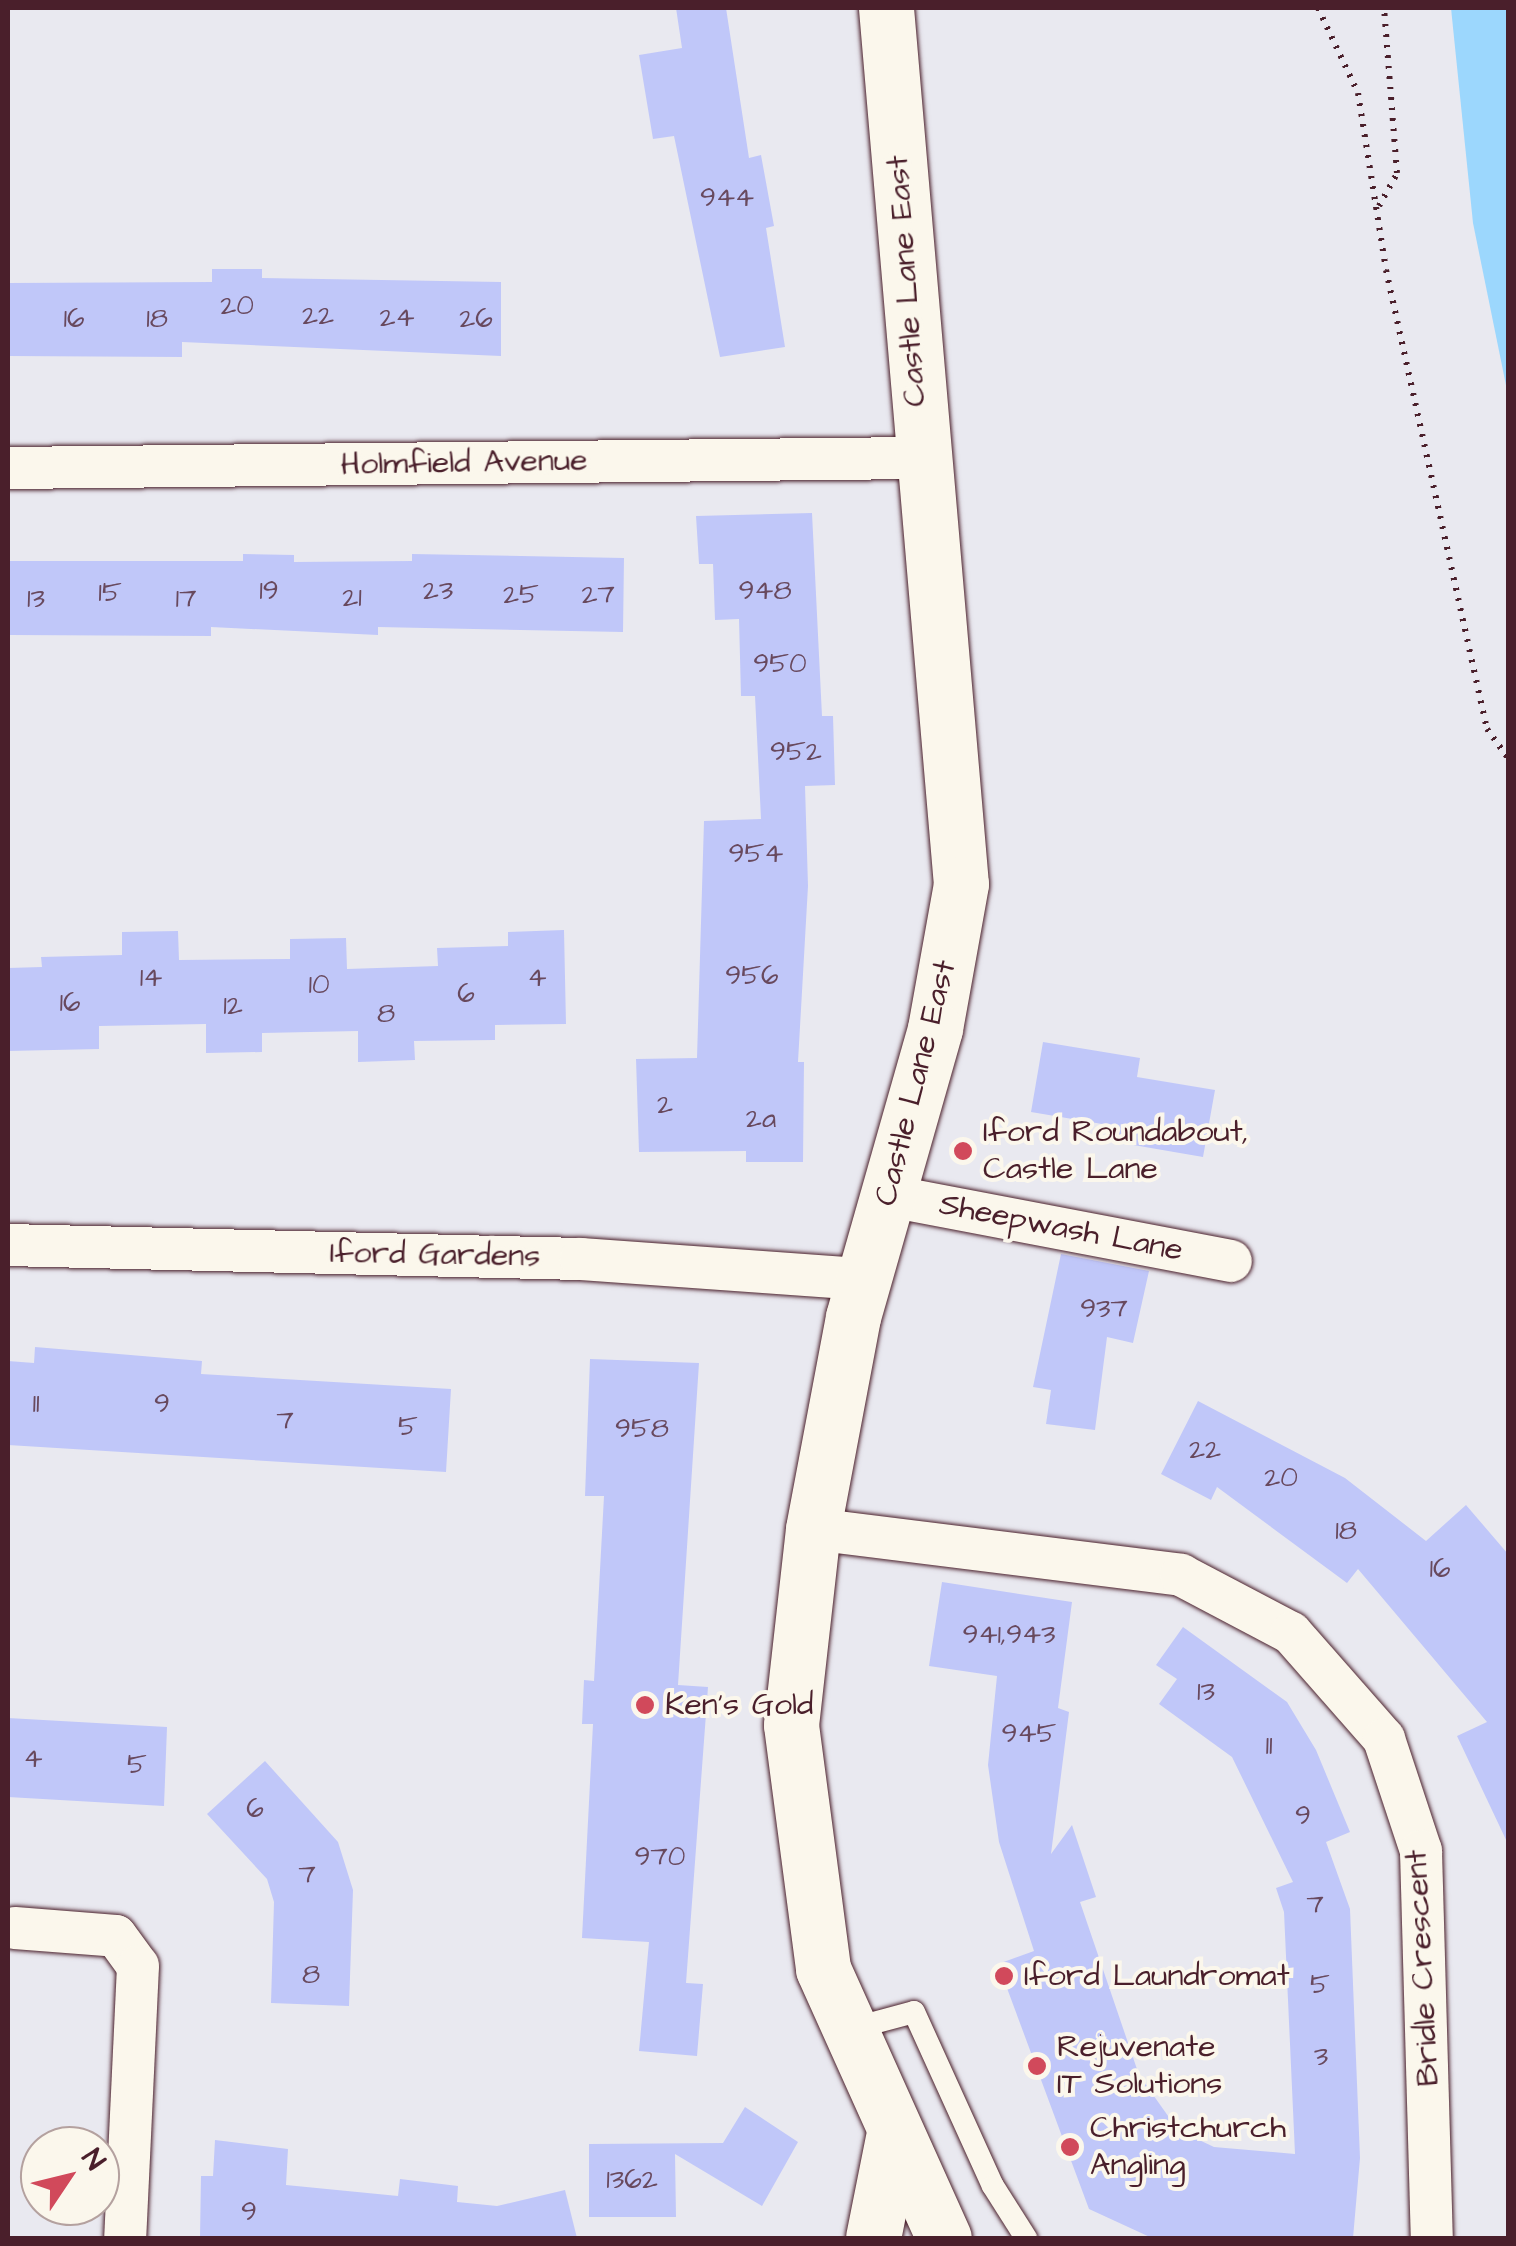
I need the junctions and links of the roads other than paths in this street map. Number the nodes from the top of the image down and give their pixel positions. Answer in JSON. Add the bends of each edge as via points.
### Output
{"nodes":[{"id":1,"x":886,"y":8,"type":"edge"},
{"id":2,"x":920,"y":458,"type":"junction"},
{"id":3,"x":8,"y":468,"type":"edge"},
{"id":4,"x":890,"y":1196,"type":"junction"},
{"id":5,"x":8,"y":1245,"type":"edge"},
{"id":6,"x":1231,"y":1260,"type":"dead end"},
{"id":7,"x":862,"y":1279,"type":"junction"},
{"id":8,"x":813,"y":1528,"type":"junction"},
{"id":9,"x":15,"y":1928,"type":"dead end"},
{"id":10,"x":848,"y":2030,"type":"junction"},
{"id":11,"x":893,"y":2138,"type":"junction"},
{"id":12,"x":126,"y":2238,"type":"edge"},
{"id":13,"x":874,"y":2238,"type":"edge"},
{"id":14,"x":944,"y":2238,"type":"edge"},
{"id":15,"x":1026,"y":2238,"type":"edge"},
{"id":16,"x":1432,"y":2238,"type":"edge"}],
"edges":[{"from":1,"to":2,"type":"main road","name":"Castle Lane East"},
{"from":2,"to":3,"type":"street","name":"Holmfield Avenue"},
{"from":2,"to":4,"type":"main road","name":"Castle Lane East","via":[[960,884],[935,1030]]},
{"from":4,"to":6,"type":"street","name":"Sheepwash Lane"},
{"from":4,"to":7,"type":"main road","name":"Castle Lane East"},
{"from":5,"to":7,"type":"street","name":"Iford Gardens","via":[[582,1259]]},
{"from":7,"to":8,"type":"main road","name":"Castle Lane East"},
{"from":8,"to":10,"type":"main road","name":"Castle Lane East","via":[[790,1725],[822,1968]]},
{"from":8,"to":16,"type":"street","name":"Bridle Crescent","via":[[1181,1575],[1291,1633],[1384,1739],[1420,1850]]},
{"from":9,"to":12,"type":"street","via":[[116,1936],[138,1966]]},
{"from":10,"to":11,"type":"main road","name":"Castle Lane East"},
{"from":10,"to":15,"type":"lane","via":[[914,2012],[993,2186]]},
{"from":11,"to":13,"type":"main road"},
{"from":11,"to":14,"type":"main road","name":"Castle Lane East"}]}
